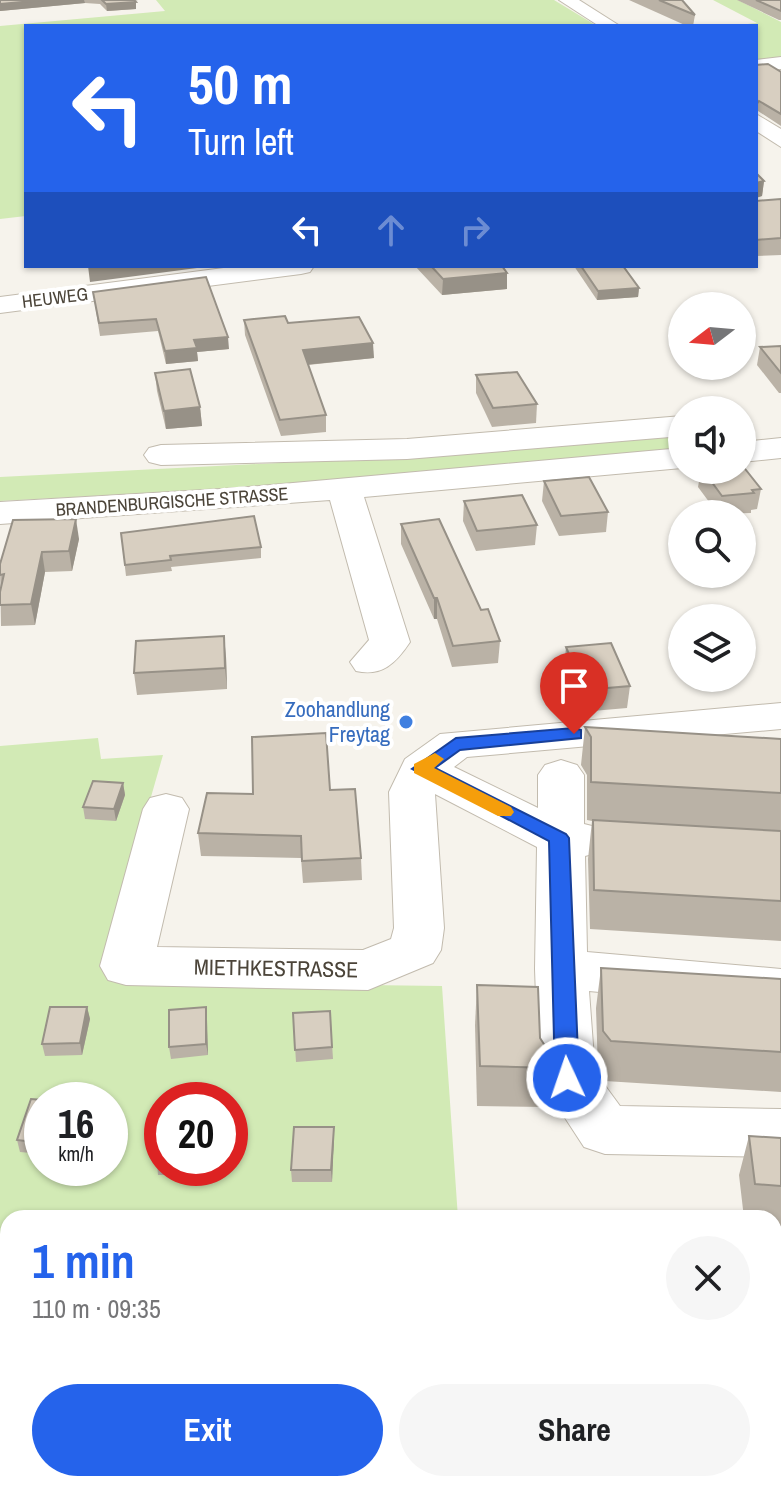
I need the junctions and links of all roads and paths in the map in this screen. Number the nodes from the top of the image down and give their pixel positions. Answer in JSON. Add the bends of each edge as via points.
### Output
{"nodes":[{"id":1,"x":606,"y":1,"type":"edge"},
{"id":2,"x":570,"y":2,"type":"edge"},
{"id":3,"x":608,"y":24,"type":"edge"},
{"id":4,"x":781,"y":63,"type":"edge"},
{"id":5,"x":758,"y":66,"type":"edge"},
{"id":6,"x":758,"y":122,"type":"edge"},
{"id":7,"x":781,"y":140,"type":"edge"},
{"id":8,"x":265,"y":268,"type":"edge"},
{"id":9,"x":0,"y":305,"type":"edge"},
{"id":10,"x":668,"y":427,"type":"edge"},
{"id":11,"x":781,"y":448,"type":"edge"},
{"id":12,"x":756,"y":451,"type":"edge"},
{"id":13,"x":231,"y":453,"type":"junction"},
{"id":14,"x":161,"y":455,"type":"dead end"},
{"id":15,"x":668,"y":459,"type":"edge"},
{"id":16,"x":344,"y":488,"type":"junction"},
{"id":17,"x":238,"y":498,"type":"junction"},
{"id":18,"x":0,"y":513,"type":"edge"},
{"id":19,"x":370,"y":662,"type":"dead end"},
{"id":20,"x":781,"y":716,"type":"edge"},
{"id":21,"x":421,"y":769,"type":"junction"},
{"id":22,"x":561,"y":775,"type":"dead end"},
{"id":23,"x":166,"y":809,"type":"dead end"},
{"id":24,"x":559,"y":838,"type":"junction"},
{"id":25,"x":623,"y":842,"type":"edge"},
{"id":26,"x":561,"y":969,"type":"junction"},
{"id":27,"x":781,"y":989,"type":"edge"},
{"id":28,"x":781,"y":1133,"type":"edge"}],
"edges":[{"from":1,"to":2,"type":"street"},
{"from":2,"to":3,"type":"street"},
{"from":4,"to":5,"type":"street"},
{"from":6,"to":7,"type":"street"},
{"from":8,"to":9,"type":"street","name":"HEUWEG"},
{"from":10,"to":13,"type":"street","via":[[407,449]]},
{"from":11,"to":12,"type":"street"},
{"from":13,"to":14,"type":"street"},
{"from":13,"to":17,"type":"street"},
{"from":15,"to":16,"type":"street","name":"BRANDENBURGISCHE STRASSE"},
{"from":16,"to":17,"type":"street","name":"BRANDENBURGISCHE STRASSE"},
{"from":16,"to":19,"type":"street","via":[[390,642]]},
{"from":17,"to":18,"type":"street","name":"BRANDENBURGISCHE STRASSE"},
{"from":20,"to":21,"type":"street","via":[[456,744]]},
{"from":21,"to":23,"type":"street","name":"MIETHKESTRASSE","via":[[412,792],[419,928],[415,950],[368,970],[126,966]]},
{"from":21,"to":24,"type":"street"},
{"from":22,"to":24,"type":"street"},
{"from":24,"to":25,"type":"street"},
{"from":24,"to":26,"type":"street"},
{"from":26,"to":27,"type":"street"},
{"from":26,"to":28,"type":"street","via":[[567,1078],[605,1130]]}]}
